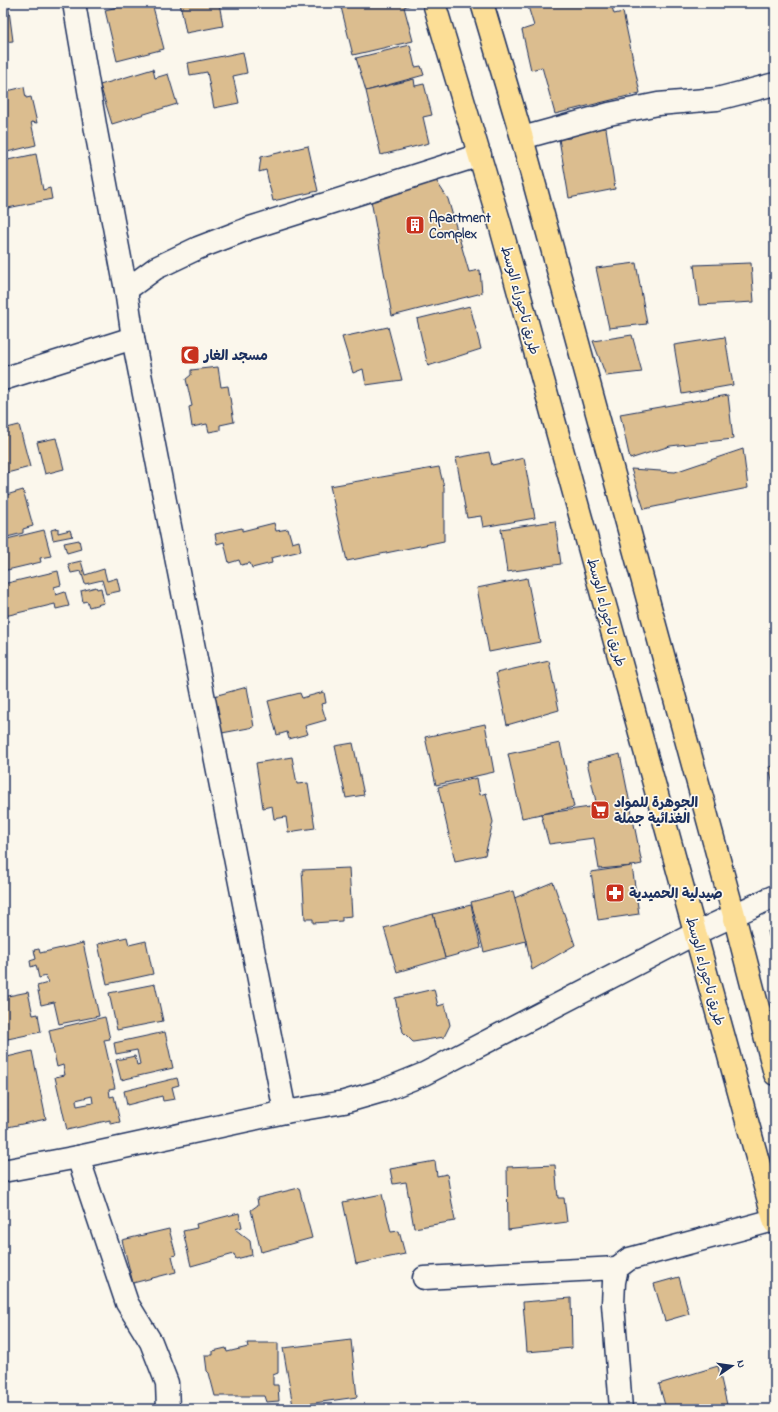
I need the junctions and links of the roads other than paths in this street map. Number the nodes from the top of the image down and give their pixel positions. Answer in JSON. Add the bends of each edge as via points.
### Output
{"nodes":[{"id":1,"x":74,"y":3,"type":"edge"},
{"id":2,"x":434,"y":3,"type":"edge"},
{"id":3,"x":482,"y":3,"type":"edge"},
{"id":4,"x":775,"y":84,"type":"edge"},
{"id":5,"x":522,"y":138,"type":"junction"},
{"id":6,"x":480,"y":155,"type":"junction"},
{"id":7,"x":126,"y":290,"type":"junction"},
{"id":8,"x":133,"y":338,"type":"junction"},
{"id":9,"x":3,"y":379,"type":"edge"},
{"id":10,"x":775,"y":896,"type":"edge"},
{"id":11,"x":734,"y":915,"type":"junction"},
{"id":12,"x":696,"y":933,"type":"junction"},
{"id":13,"x":775,"y":1074,"type":"edge"},
{"id":14,"x":286,"y":1112,"type":"junction"},
{"id":15,"x":78,"y":1157,"type":"junction"},
{"id":16,"x":3,"y":1171,"type":"edge"},
{"id":17,"x":775,"y":1222,"type":"edge"},
{"id":18,"x":617,"y":1268,"type":"junction"},
{"id":19,"x":424,"y":1278,"type":"dead end"},
{"id":20,"x":168,"y":1409,"type":"edge"},
{"id":21,"x":621,"y":1409,"type":"edge"}],
"edges":[{"from":1,"to":7,"type":"street"},
{"from":2,"to":6,"type":"main road","name":"طريق تاجوراء الوسط"},
{"from":3,"to":5,"type":"main road"},
{"from":4,"to":5,"type":"street","via":[[717,99],[658,104],[608,114]]},
{"from":5,"to":11,"type":"main road"},
{"from":6,"to":7,"type":"street","via":[[250,228],[205,245],[156,268]]},
{"from":6,"to":12,"type":"main road","name":"طريق تاجوراء الوسط"},
{"from":7,"to":8,"type":"street"},
{"from":8,"to":9,"type":"street"},
{"from":8,"to":14,"type":"street"},
{"from":10,"to":11,"type":"street"},
{"from":11,"to":12,"type":"street"},
{"from":11,"to":13,"type":"main road"},
{"from":12,"to":14,"type":"street","via":[[424,1074],[382,1091],[344,1102]]},
{"from":12,"to":17,"type":"main road","name":"طريق تاجوراء الوسط"},
{"from":14,"to":15,"type":"street"},
{"from":15,"to":16,"type":"street"},
{"from":15,"to":20,"type":"street","via":[[127,1303],[151,1342],[167,1383]]},
{"from":17,"to":18,"type":"street","via":[[635,1257]]},
{"from":18,"to":19,"type":"street"},
{"from":18,"to":21,"type":"street","via":[[613,1304]]}]}
